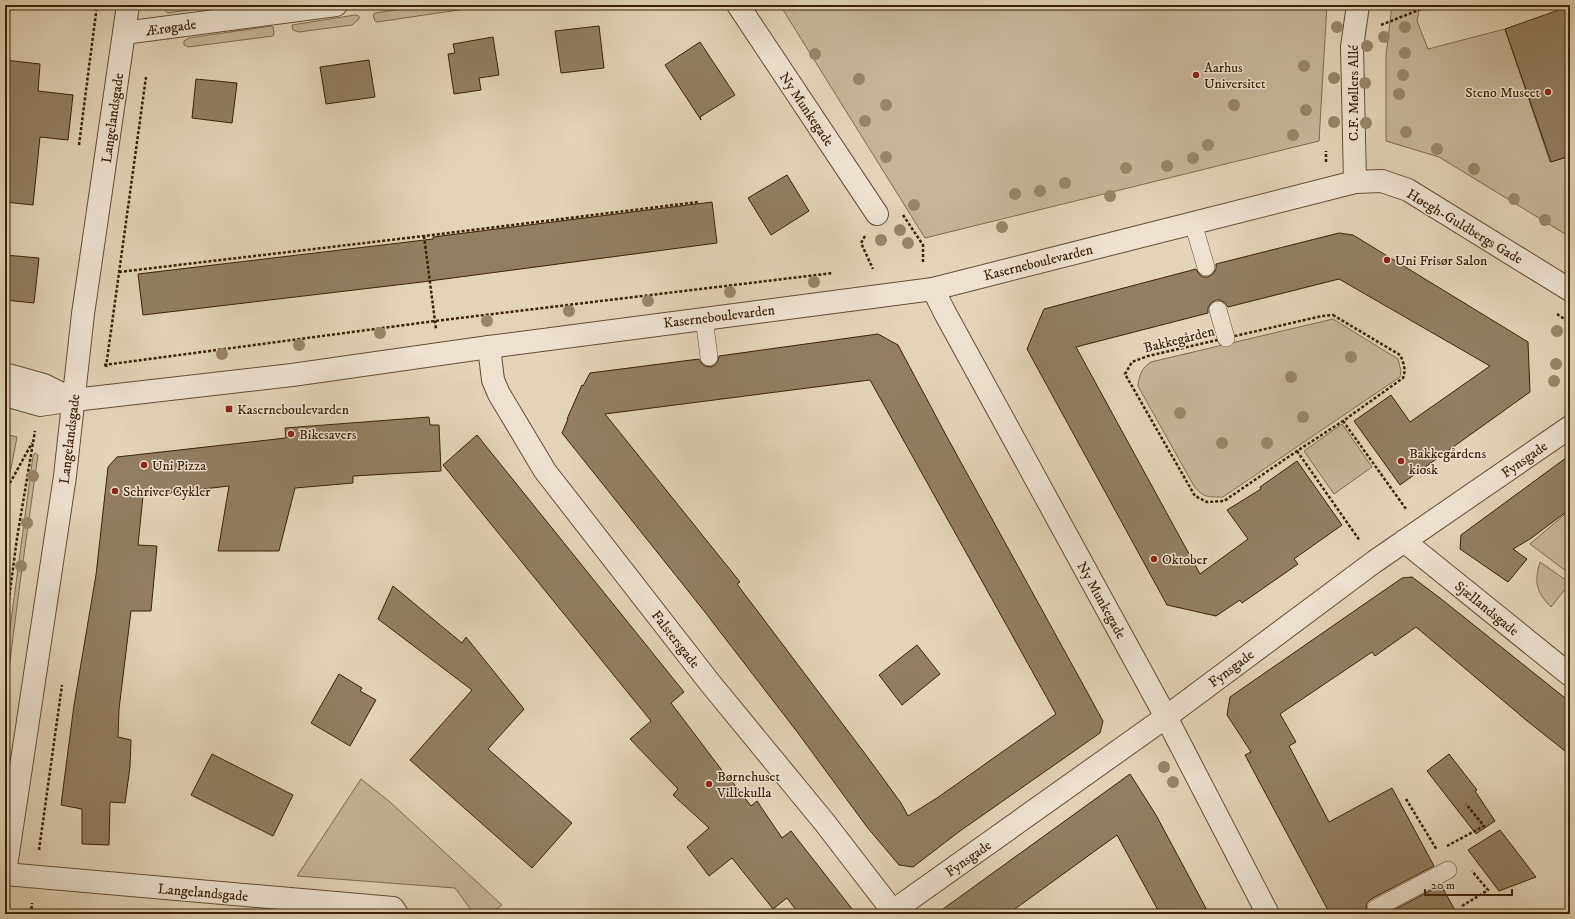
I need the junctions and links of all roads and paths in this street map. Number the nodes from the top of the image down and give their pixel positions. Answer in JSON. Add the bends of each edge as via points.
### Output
{"nodes":[{"id":1,"x":128,"y":5,"type":"edge"},
{"id":2,"x":336,"y":5,"type":"edge"},
{"id":3,"x":738,"y":5,"type":"edge"},
{"id":4,"x":1358,"y":5,"type":"edge"},
{"id":5,"x":1431,"y":5,"type":"edge"},
{"id":6,"x":1377,"y":27,"type":"dead end"},
{"id":7,"x":124,"y":34,"type":"junction"},
{"id":8,"x":146,"y":76,"type":"dead end"},
{"id":9,"x":1353,"y":158,"type":"junction"},
{"id":10,"x":1318,"y":163,"type":"dead end"},
{"id":11,"x":1355,"y":182,"type":"junction"},
{"id":12,"x":698,"y":202,"type":"dead end"},
{"id":13,"x":877,"y":214,"type":"junction"},
{"id":14,"x":1193,"y":223,"type":"junction"},
{"id":15,"x":424,"y":236,"type":"junction"},
{"id":16,"x":929,"y":261,"type":"dead end"},
{"id":17,"x":923,"y":263,"type":"junction"},
{"id":18,"x":1206,"y":267,"type":"dead end"},
{"id":19,"x":89,"y":270,"type":"junction"},
{"id":20,"x":865,"y":270,"type":"dead end"},
{"id":21,"x":119,"y":272,"type":"junction"},
{"id":22,"x":834,"y":273,"type":"dead end"},
{"id":23,"x":933,"y":289,"type":"junction"},
{"id":24,"x":1570,"y":290,"type":"edge"},
{"id":25,"x":1218,"y":310,"type":"dead end"},
{"id":26,"x":704,"y":318,"type":"junction"},
{"id":27,"x":435,"y":320,"type":"junction"},
{"id":28,"x":1226,"y":338,"type":"junction"},
{"id":29,"x":489,"y":347,"type":"junction"},
{"id":30,"x":440,"y":354,"type":"junction"},
{"id":31,"x":710,"y":357,"type":"dead end"},
{"id":32,"x":5,"y":374,"type":"edge"},
{"id":33,"x":5,"y":395,"type":"edge"},
{"id":34,"x":74,"y":400,"type":"junction"},
{"id":35,"x":1343,"y":421,"type":"junction"},
{"id":36,"x":36,"y":425,"type":"dead end"},
{"id":37,"x":1570,"y":427,"type":"edge"},
{"id":38,"x":33,"y":441,"type":"junction"},
{"id":39,"x":1297,"y":451,"type":"junction"},
{"id":40,"x":5,"y":492,"type":"edge"},
{"id":41,"x":1412,"y":535,"type":"junction"},
{"id":42,"x":1374,"y":562,"type":"junction"},
{"id":43,"x":5,"y":630,"type":"edge"},
{"id":44,"x":1570,"y":675,"type":"edge"},
{"id":45,"x":1166,"y":717,"type":"junction"},
{"id":46,"x":1406,"y":799,"type":"dead end"},
{"id":47,"x":1466,"y":804,"type":"dead end"},
{"id":48,"x":1448,"y":870,"type":"joint"},
{"id":49,"x":5,"y":874,"type":"edge"},
{"id":50,"x":1462,"y":906,"type":"dead end"},
{"id":51,"x":1376,"y":908,"type":"dead end"},
{"id":52,"x":894,"y":913,"type":"edge"},
{"id":53,"x":397,"y":914,"type":"edge"},
{"id":54,"x":1268,"y":914,"type":"edge"}],
"edges":[{"from":1,"to":7,"type":"street","name":"Langelandsgade"},
{"from":2,"to":7,"type":"street","name":"Ærøgade"},
{"from":3,"to":13,"type":"street","name":"Ny Munkegade"},
{"from":4,"to":9,"type":"street","name":"C.F. Møllers Allé","via":[[1352,47]]},
{"from":5,"to":6,"type":"path"},
{"from":7,"to":19,"type":"street","name":"Langelandsgade"},
{"from":8,"to":21,"type":"path"},
{"from":9,"to":10,"type":"path"},
{"from":9,"to":11,"type":"street","name":"C.F. Møllers Allé"},
{"from":11,"to":14,"type":"street","name":"Kaserneboulevarden"},
{"from":11,"to":24,"type":"street","name":"Høegh-Guldbergs Gade","via":[[1382,181],[1408,190]]},
{"from":12,"to":15,"type":"path"},
{"from":13,"to":17,"type":"path","via":[[902,213],[923,246]]},
{"from":13,"to":20,"type":"path","via":[[860,243],[874,269]]},
{"from":14,"to":18,"type":"lane"},
{"from":14,"to":23,"type":"street","name":"Kaserneboulevarden"},
{"from":15,"to":21,"type":"path"},
{"from":15,"to":27,"type":"path"},
{"from":16,"to":17,"type":"path"},
{"from":17,"to":23,"type":"path"},
{"from":19,"to":21,"type":"path"},
{"from":19,"to":34,"type":"street","name":"Langelandsgade"},
{"from":21,"to":27,"type":"path","via":[[106,366]]},
{"from":22,"to":27,"type":"path"},
{"from":23,"to":26,"type":"street","name":"Kaserneboulevarden"},
{"from":23,"to":45,"type":"street","name":"Ny Munkegade"},
{"from":25,"to":28,"type":"lane"},
{"from":26,"to":29,"type":"street","name":"Kaserneboulevarden"},
{"from":26,"to":31,"type":"lane"},
{"from":27,"to":30,"type":"path"},
{"from":28,"to":35,"type":"path","name":"Bakkegården","via":[[1332,315],[1400,355],[1404,363],[1403,378]]},
{"from":28,"to":39,"type":"path","name":"Bakkegården","via":[[1148,356],[1132,362],[1125,374],[1195,496],[1207,502],[1224,501]]},
{"from":29,"to":30,"type":"street","name":"Kaserneboulevarden"},
{"from":29,"to":52,"type":"street","name":"Falstersgade","via":[[493,380],[499,394],[545,471]]},
{"from":30,"to":34,"type":"street","name":"Kaserneboulevarden","via":[[292,375]]},
{"from":32,"to":34,"type":"street","via":[[44,385]]},
{"from":33,"to":34,"type":"street","name":"Kaserneboulevarden","via":[[40,405]]},
{"from":34,"to":49,"type":"street","name":"Langelandsgade","via":[[65,476]]},
{"from":35,"to":39,"type":"path","name":"Bakkegården"},
{"from":35,"to":41,"type":"path"},
{"from":36,"to":38,"type":"path"},
{"from":37,"to":41,"type":"street","name":"Fynsgade"},
{"from":38,"to":40,"type":"path"},
{"from":38,"to":43,"type":"path"},
{"from":39,"to":42,"type":"path"},
{"from":41,"to":42,"type":"street","name":"Fynsgade"},
{"from":41,"to":44,"type":"street","name":"Sjællandsgade"},
{"from":42,"to":45,"type":"street","name":"Fynsgade"},
{"from":45,"to":52,"type":"street","name":"Fynsgade"},
{"from":45,"to":54,"type":"street","name":"Ny Munkegade"},
{"from":46,"to":47,"type":"path","via":[[1438,852],[1484,826]]},
{"from":48,"to":50,"type":"path","via":[[1464,861],[1488,890]]},
{"from":48,"to":51,"type":"lane"},
{"from":49,"to":53,"type":"street","name":"Langelandsgade","via":[[393,908]]}]}
